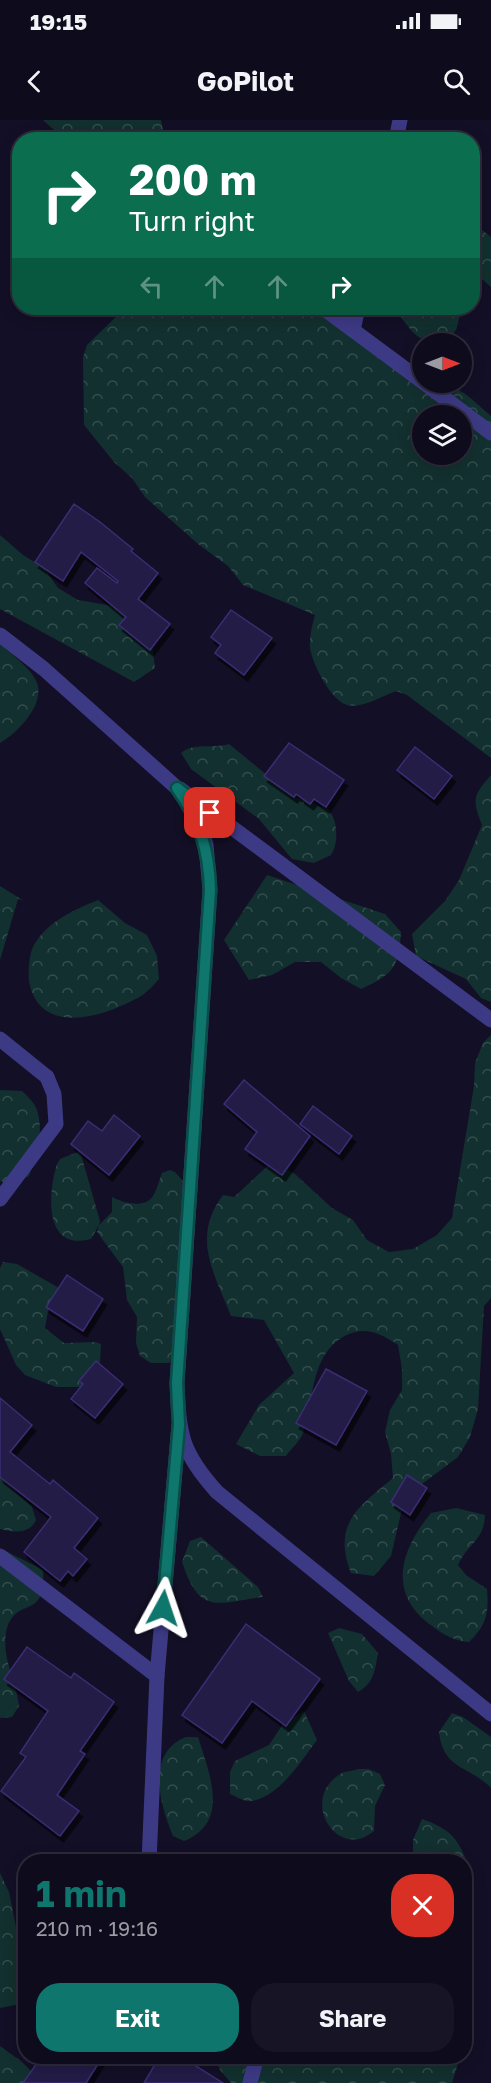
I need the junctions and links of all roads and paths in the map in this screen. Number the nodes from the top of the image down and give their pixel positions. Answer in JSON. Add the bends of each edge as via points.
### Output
{"nodes":[{"id":1,"x":332,"y":315,"type":"edge"},
{"id":2,"x":356,"y":315,"type":"edge"},
{"id":3,"x":352,"y":330,"type":"junction"},
{"id":4,"x":412,"y":374,"type":"edge"},
{"id":5,"x":438,"y":393,"type":"edge"},
{"id":6,"x":491,"y":433,"type":"edge"},
{"id":7,"x":0,"y":635,"type":"edge"},
{"id":8,"x":177,"y":788,"type":"junction"},
{"id":9,"x":491,"y":1020,"type":"edge"},
{"id":10,"x":0,"y":1039,"type":"edge"},
{"id":11,"x":0,"y":1199,"type":"edge"},
{"id":12,"x":179,"y":1425,"type":"junction"},
{"id":13,"x":0,"y":1556,"type":"edge"},
{"id":14,"x":158,"y":1676,"type":"junction"},
{"id":15,"x":491,"y":1714,"type":"edge"},
{"id":16,"x":148,"y":1854,"type":"edge"},
{"id":17,"x":255,"y":2064,"type":"edge"},
{"id":18,"x":250,"y":2083,"type":"edge"}],
"edges":[{"from":1,"to":3,"type":"street"},
{"from":2,"to":3,"type":"street"},
{"from":3,"to":4,"type":"street"},
{"from":5,"to":6,"type":"street"},
{"from":7,"to":8,"type":"street","via":[[51,674]]},
{"from":8,"to":9,"type":"street"},
{"from":8,"to":12,"type":"street","via":[[198,819],[206,845],[210,890],[177,1383]]},
{"from":10,"to":11,"type":"street","via":[[47,1077],[54,1094],[56,1124]]},
{"from":12,"to":14,"type":"street"},
{"from":12,"to":15,"type":"street","via":[[187,1454],[217,1492]]},
{"from":13,"to":14,"type":"street"},
{"from":14,"to":16,"type":"street"},
{"from":17,"to":18,"type":"street"}]}
